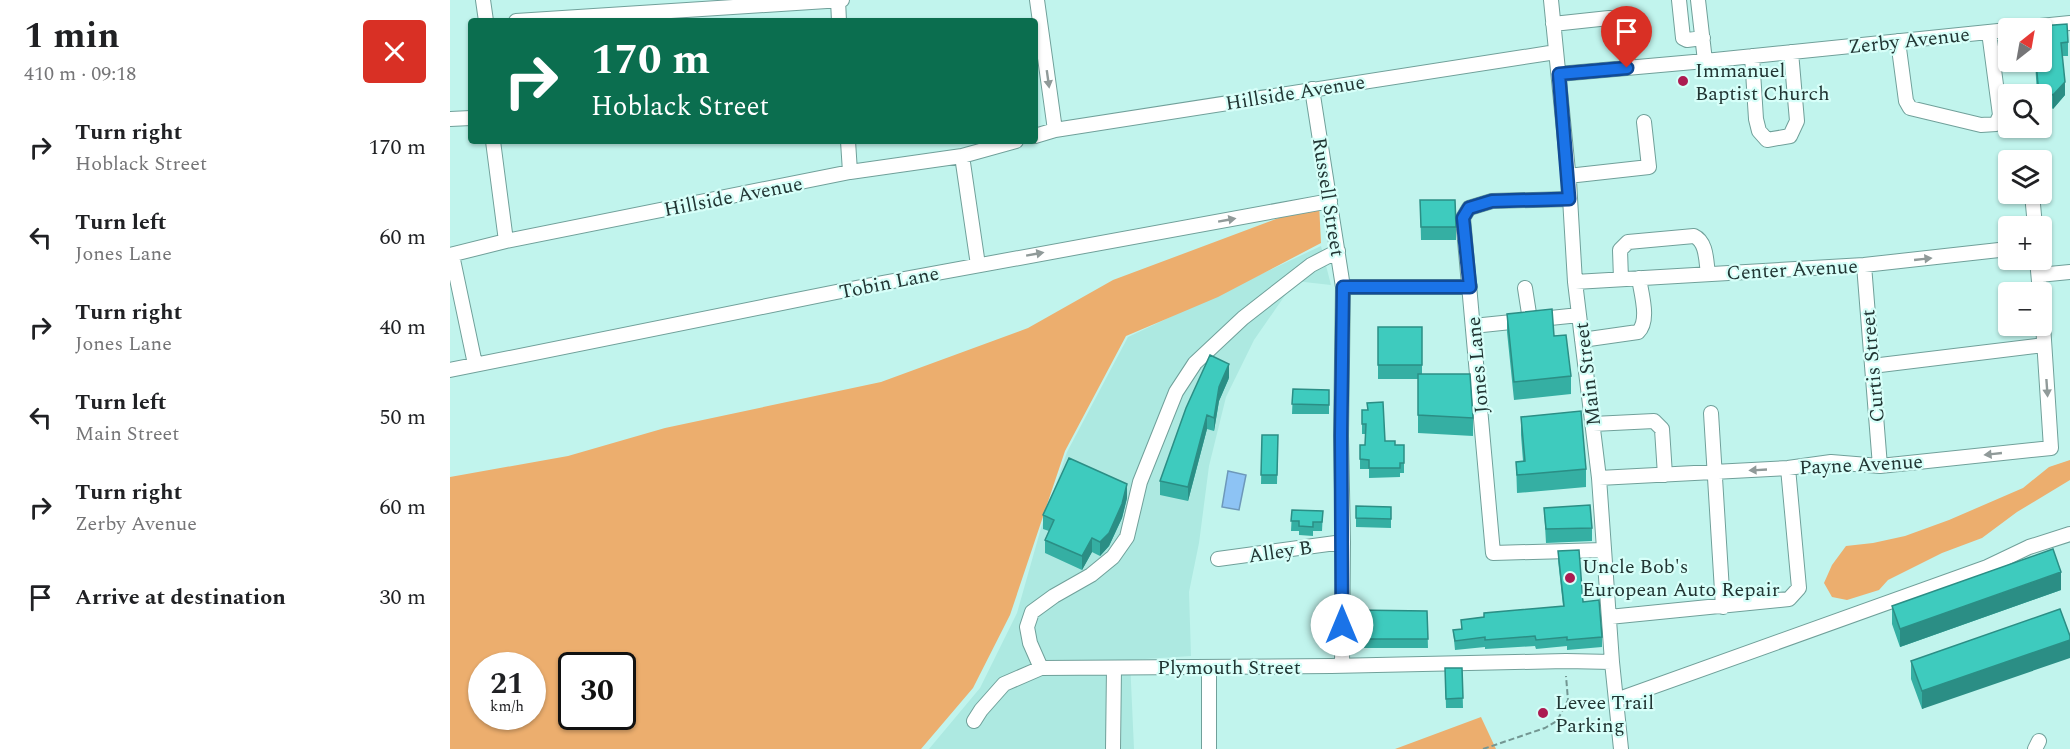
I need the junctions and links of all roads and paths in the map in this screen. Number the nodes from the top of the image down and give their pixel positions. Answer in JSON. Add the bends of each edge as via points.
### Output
{"nodes":[{"id":1,"x":483,"y":0,"type":"edge"},
{"id":2,"x":839,"y":0,"type":"edge"},
{"id":3,"x":1038,"y":0,"type":"edge"},
{"id":4,"x":1551,"y":0,"type":"edge"},
{"id":5,"x":1679,"y":0,"type":"edge"},
{"id":6,"x":1698,"y":0,"type":"edge"},
{"id":7,"x":486,"y":18,"type":"edge"},
{"id":8,"x":562,"y":18,"type":"edge"},
{"id":9,"x":839,"y":18,"type":"edge"},
{"id":10,"x":1553,"y":24,"type":"junction"},
{"id":11,"x":2070,"y":24,"type":"edge"},
{"id":12,"x":2052,"y":25,"type":"edge"},
{"id":13,"x":1998,"y":31,"type":"edge"},
{"id":14,"x":1989,"y":32,"type":"junction"},
{"id":15,"x":1702,"y":38,"type":"junction"},
{"id":16,"x":1898,"y":41,"type":"junction"},
{"id":17,"x":1556,"y":52,"type":"junction"},
{"id":18,"x":1791,"y":52,"type":"junction"},
{"id":19,"x":1752,"y":56,"type":"junction"},
{"id":20,"x":1706,"y":61,"type":"junction"},
{"id":21,"x":1627,"y":68,"type":"junction"},
{"id":22,"x":1559,"y":74,"type":"junction"},
{"id":23,"x":1312,"y":89,"type":"junction"},
{"id":24,"x":468,"y":118,"type":"edge"},
{"id":25,"x":450,"y":119,"type":"edge"},
{"id":26,"x":1644,"y":122,"type":"dead end"},
{"id":27,"x":1055,"y":130,"type":"junction"},
{"id":28,"x":1038,"y":135,"type":"edge"},
{"id":29,"x":493,"y":144,"type":"edge"},
{"id":30,"x":848,"y":144,"type":"edge"},
{"id":31,"x":1005,"y":144,"type":"edge"},
{"id":32,"x":962,"y":156,"type":"junction"},
{"id":33,"x":850,"y":172,"type":"junction"},
{"id":34,"x":1568,"y":176,"type":"junction"},
{"id":35,"x":1569,"y":199,"type":"junction"},
{"id":36,"x":1330,"y":201,"type":"junction"},
{"id":37,"x":506,"y":241,"type":"junction"},
{"id":38,"x":1998,"y":250,"type":"edge"},
{"id":39,"x":1338,"y":251,"type":"junction"},
{"id":40,"x":451,"y":255,"type":"edge"},
{"id":41,"x":978,"y":265,"type":"junction"},
{"id":42,"x":1864,"y":265,"type":"junction"},
{"id":43,"x":2038,"y":270,"type":"edge"},
{"id":44,"x":2070,"y":272,"type":"edge"},
{"id":45,"x":1708,"y":274,"type":"junction"},
{"id":46,"x":2039,"y":275,"type":"junction"},
{"id":47,"x":1639,"y":278,"type":"junction"},
{"id":48,"x":1621,"y":279,"type":"junction"},
{"id":49,"x":1575,"y":282,"type":"junction"},
{"id":50,"x":2039,"y":282,"type":"edge"},
{"id":51,"x":1343,"y":287,"type":"junction"},
{"id":52,"x":1470,"y":287,"type":"junction"},
{"id":53,"x":1525,"y":288,"type":"dead end"},
{"id":54,"x":1579,"y":315,"type":"junction"},
{"id":55,"x":1530,"y":320,"type":"junction"},
{"id":56,"x":1473,"y":326,"type":"junction"},
{"id":57,"x":2044,"y":336,"type":"edge"},
{"id":58,"x":1582,"y":340,"type":"junction"},
{"id":59,"x":2044,"y":345,"type":"junction"},
{"id":60,"x":476,"y":364,"type":"junction"},
{"id":61,"x":1872,"y":366,"type":"junction"},
{"id":62,"x":450,"y":370,"type":"edge"},
{"id":63,"x":1711,"y":413,"type":"dead end"},
{"id":64,"x":1593,"y":424,"type":"junction"},
{"id":65,"x":1880,"y":466,"type":"junction"},
{"id":66,"x":1788,"y":468,"type":"junction"},
{"id":67,"x":1716,"y":472,"type":"junction"},
{"id":68,"x":1665,"y":475,"type":"junction"},
{"id":69,"x":1599,"y":478,"type":"junction"},
{"id":70,"x":2070,"y":534,"type":"edge"},
{"id":71,"x":1342,"y":542,"type":"junction"},
{"id":72,"x":1604,"y":550,"type":"junction"},
{"id":73,"x":1218,"y":559,"type":"dead end"},
{"id":74,"x":1723,"y":607,"type":"junction"},
{"id":75,"x":1609,"y":617,"type":"junction"},
{"id":76,"x":1566,"y":661,"type":"junction"},
{"id":77,"x":1612,"y":662,"type":"junction"},
{"id":78,"x":1342,"y":666,"type":"junction"},
{"id":79,"x":1209,"y":667,"type":"junction"},
{"id":80,"x":1041,"y":668,"type":"junction"},
{"id":81,"x":1114,"y":668,"type":"junction"},
{"id":82,"x":1616,"y":700,"type":"junction"},
{"id":83,"x":974,"y":721,"type":"dead end"},
{"id":84,"x":1113,"y":749,"type":"edge"},
{"id":85,"x":1209,"y":749,"type":"edge"},
{"id":86,"x":1483,"y":749,"type":"edge"},
{"id":87,"x":1622,"y":749,"type":"edge"}],
"edges":[{"from":1,"to":7,"type":"street"},
{"from":2,"to":8,"type":"street"},
{"from":2,"to":9,"type":"street"},
{"from":3,"to":27,"type":"street","one_way":true},
{"from":4,"to":10,"type":"street","name":"Main Street"},
{"from":5,"to":15,"type":"street","via":[[1683,38]]},
{"from":6,"to":15,"type":"street"},
{"from":10,"to":17,"type":"street","name":"Main Street"},
{"from":10,"to":21,"type":"street","via":[[1621,20],[1628,33]]},
{"from":11,"to":12,"type":"street"},
{"from":13,"to":14,"type":"street","name":"Zerby Avenue"},
{"from":14,"to":16,"type":"street","name":"Zerby Avenue"},
{"from":14,"to":16,"type":"street","via":[[2000,115],[1996,124],[1981,125],[1910,108]]},
{"from":15,"to":20,"type":"street"},
{"from":16,"to":18,"type":"street","name":"Zerby Avenue"},
{"from":17,"to":22,"type":"street","name":"Main Street"},
{"from":17,"to":23,"type":"street","name":"Hillside Avenue"},
{"from":18,"to":19,"type":"street","name":"Zerby Avenue"},
{"from":18,"to":19,"type":"street","via":[[1797,121],[1790,136],[1767,140],[1756,119]]},
{"from":19,"to":20,"type":"street","name":"Zerby Avenue"},
{"from":20,"to":21,"type":"street","name":"Zerby Avenue"},
{"from":21,"to":22,"type":"street","name":"Zerby Avenue"},
{"from":22,"to":34,"type":"street","name":"Main Street"},
{"from":23,"to":27,"type":"street","name":"Hillside Avenue"},
{"from":23,"to":36,"type":"street","name":"Russell Street"},
{"from":24,"to":25,"type":"street"},
{"from":26,"to":34,"type":"street","via":[[1649,167]]},
{"from":27,"to":28,"type":"street","name":"Hillside Avenue"},
{"from":29,"to":37,"type":"street"},
{"from":30,"to":33,"type":"street"},
{"from":31,"to":32,"type":"street","name":"Hillside Avenue"},
{"from":32,"to":33,"type":"street","name":"Hillside Avenue"},
{"from":32,"to":41,"type":"street"},
{"from":33,"to":37,"type":"street","name":"Hillside Avenue"},
{"from":34,"to":35,"type":"street","name":"Main Street"},
{"from":35,"to":49,"type":"street","name":"Main Street"},
{"from":35,"to":52,"type":"street","name":"Jones Lane","via":[[1492,201],[1469,208],[1463,218]]},
{"from":36,"to":39,"type":"street","name":"Russell Street"},
{"from":41,"to":36,"type":"street","name":"Tobin Lane","one_way":true},
{"from":37,"to":40,"type":"street","name":"Hillside Avenue"},
{"from":42,"to":38,"type":"street","name":"Center Avenue","one_way":true},
{"from":39,"to":51,"type":"street","name":"Russell Street"},
{"from":39,"to":80,"type":"street","via":[[1311,266],[1243,318],[1195,363],[1176,392],[1140,482],[1127,537],[1091,575],[1032,612],[1027,627]]},
{"from":40,"to":60,"type":"street"},
{"from":41,"to":60,"type":"street","name":"Tobin Lane"},
{"from":42,"to":45,"type":"street","name":"Center Avenue"},
{"from":42,"to":61,"type":"street","name":"Curtis Street"},
{"from":43,"to":46,"type":"street"},
{"from":44,"to":46,"type":"street"},
{"from":45,"to":47,"type":"street","name":"Center Avenue"},
{"from":45,"to":48,"type":"street","via":[[1703,244],[1694,236],[1628,242],[1620,250]]},
{"from":46,"to":50,"type":"street"},
{"from":47,"to":48,"type":"street","name":"Center Avenue"},
{"from":47,"to":58,"type":"street","via":[[1644,321],[1641,329]]},
{"from":48,"to":49,"type":"street","name":"Center Avenue"},
{"from":49,"to":54,"type":"street","name":"Main Street"},
{"from":51,"to":52,"type":"street"},
{"from":51,"to":71,"type":"street","name":"Russell Street"},
{"from":52,"to":56,"type":"street","name":"Jones Lane"},
{"from":53,"to":55,"type":"street"},
{"from":54,"to":55,"type":"street"},
{"from":54,"to":58,"type":"street","name":"Main Street"},
{"from":55,"to":56,"type":"street"},
{"from":56,"to":72,"type":"street","name":"Jones Lane","via":[[1493,553]]},
{"from":57,"to":59,"type":"street"},
{"from":58,"to":64,"type":"street","name":"Main Street"},
{"from":59,"to":61,"type":"street"},
{"from":59,"to":65,"type":"street","name":"Payne Avenue","one_way":true,"via":[[2051,448]]},
{"from":60,"to":62,"type":"street","name":"Tobin Lane"},
{"from":61,"to":65,"type":"street","name":"Curtis Street"},
{"from":63,"to":67,"type":"street"},
{"from":64,"to":68,"type":"street","via":[[1659,424]]},
{"from":64,"to":69,"type":"street","name":"Main Street"},
{"from":65,"to":66,"type":"street","name":"Payne Avenue","via":[[1831,462]]},
{"from":66,"to":67,"type":"street","name":"Payne Avenue","one_way":true},
{"from":66,"to":74,"type":"street","via":[[1798,588],[1789,599]]},
{"from":67,"to":68,"type":"street","name":"Payne Avenue"},
{"from":67,"to":74,"type":"street"},
{"from":68,"to":69,"type":"street","name":"Payne Avenue"},
{"from":69,"to":72,"type":"street","name":"Main Street"},
{"from":70,"to":82,"type":"street"},
{"from":71,"to":73,"type":"street","name":"Alley B"},
{"from":71,"to":78,"type":"street","name":"Russell Street"},
{"from":72,"to":75,"type":"street","name":"Main Street"},
{"from":74,"to":75,"type":"street"},
{"from":75,"to":77,"type":"street","name":"Main Street"},
{"from":76,"to":77,"type":"street","name":"Plymouth Street"},
{"from":76,"to":78,"type":"street","name":"Plymouth Street"},
{"from":76,"to":86,"type":"path","via":[[1568,700],[1557,721]]},
{"from":77,"to":82,"type":"street","name":"Main Street"},
{"from":78,"to":79,"type":"street","name":"Plymouth Street"},
{"from":79,"to":81,"type":"street","name":"Plymouth Street"},
{"from":79,"to":85,"type":"street"},
{"from":80,"to":81,"type":"street","name":"Plymouth Street"},
{"from":80,"to":83,"type":"street","name":"Plymouth Street","via":[[1004,684]]},
{"from":81,"to":84,"type":"street"},
{"from":82,"to":87,"type":"street","name":"Main Street"}]}
